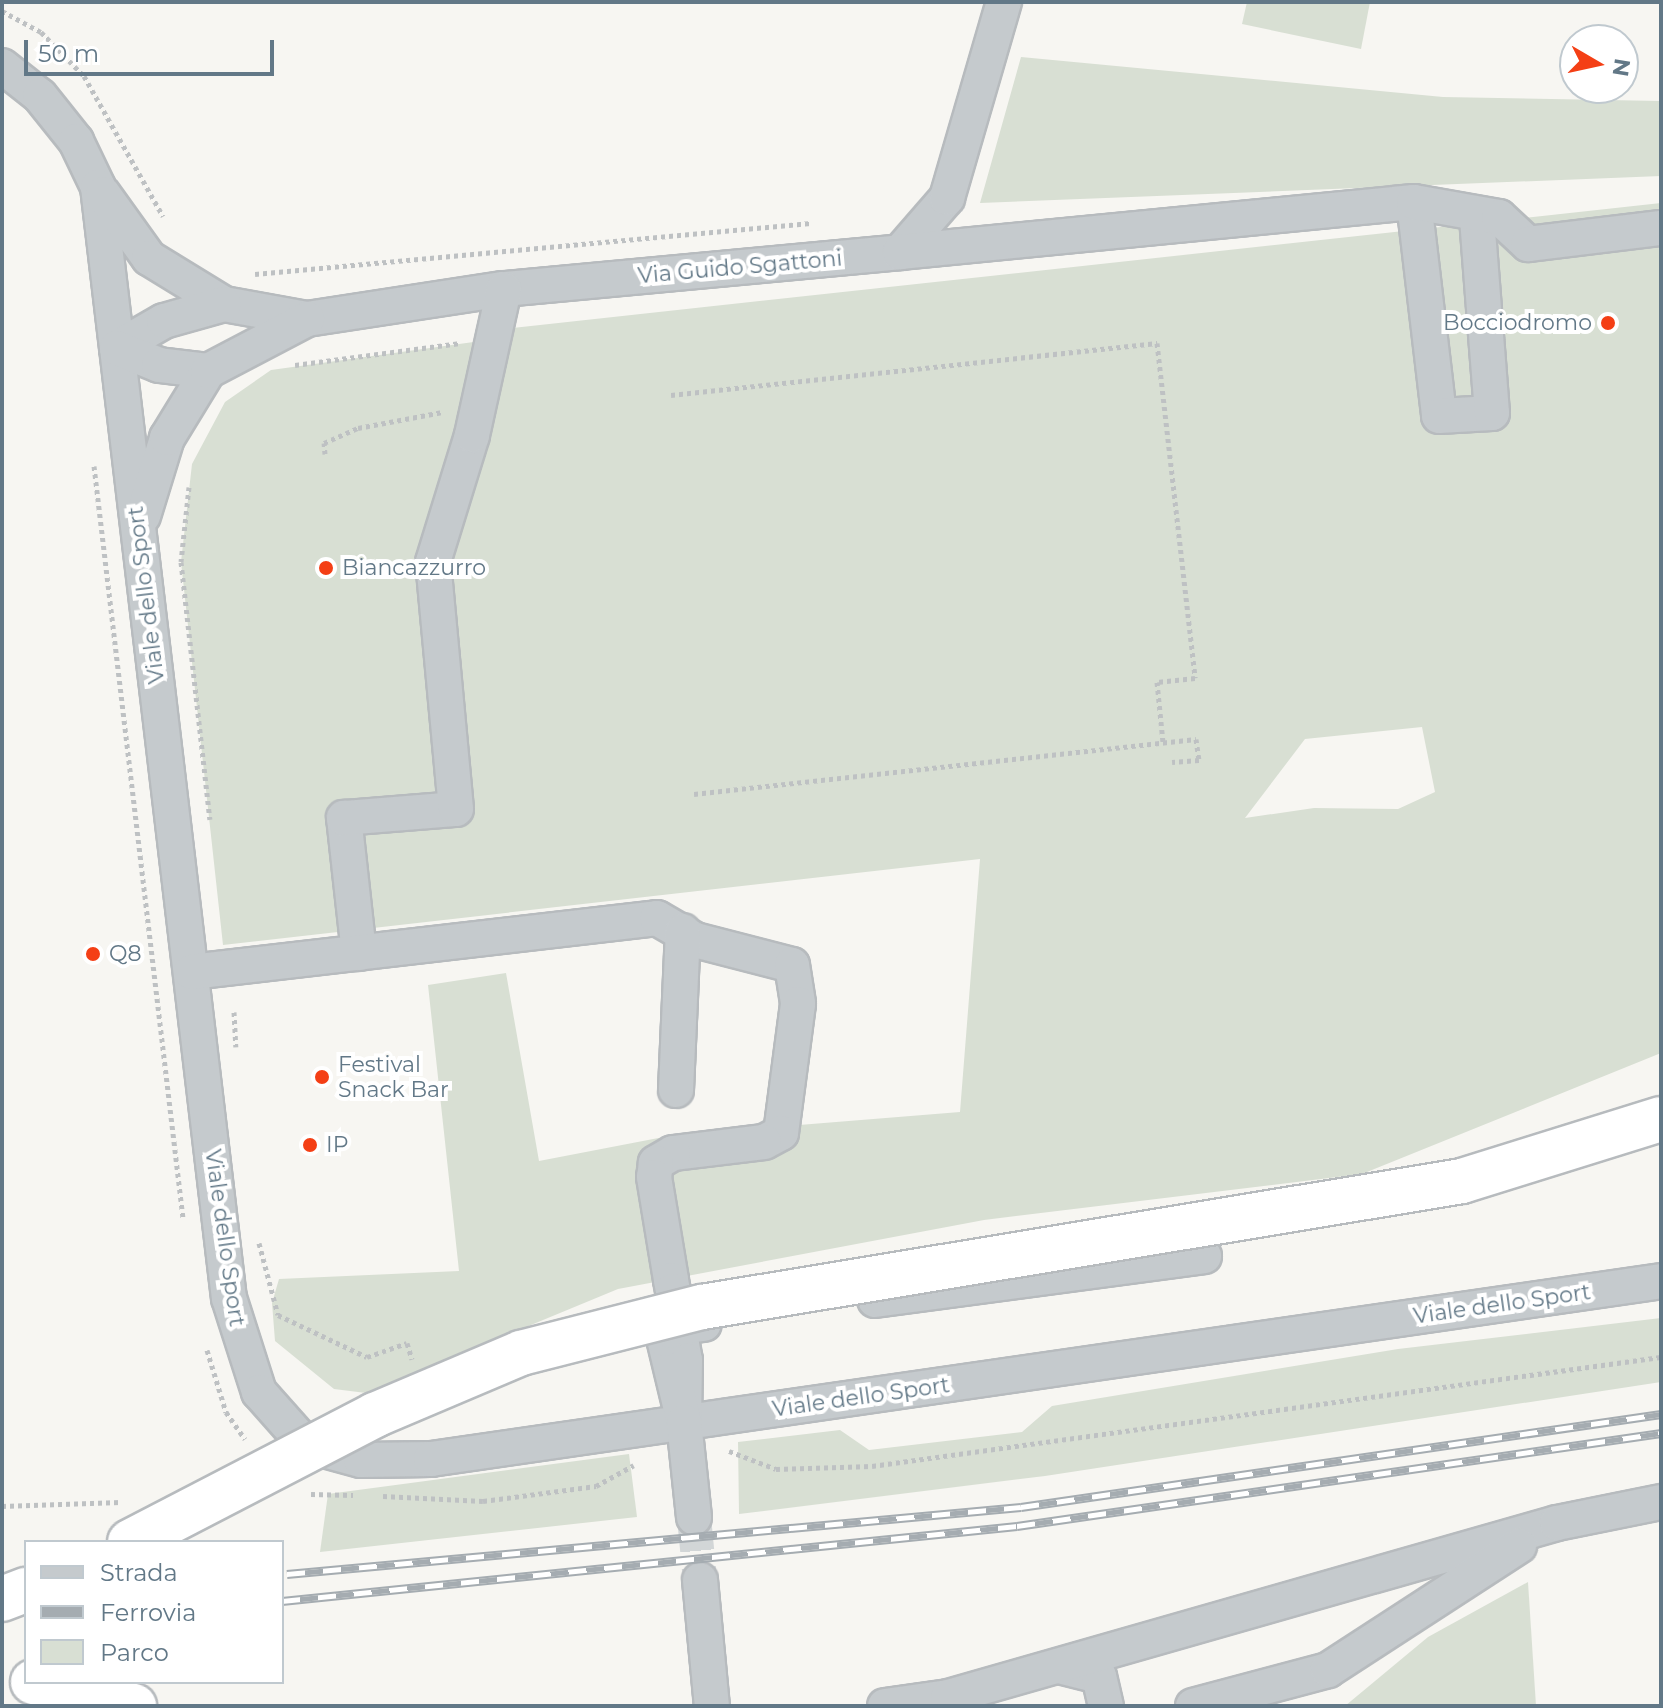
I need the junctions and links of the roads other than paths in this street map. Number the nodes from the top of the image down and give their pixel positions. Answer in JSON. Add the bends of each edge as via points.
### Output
{"nodes":[{"id":1,"x":1004,"y":2,"type":"edge"},
{"id":2,"x":2,"y":66,"type":"edge"},
{"id":3,"x":98,"y":187,"type":"junction"},
{"id":4,"x":1414,"y":202,"type":"junction"},
{"id":5,"x":1477,"y":219,"type":"junction"},
{"id":6,"x":1661,"y":228,"type":"edge"},
{"id":7,"x":900,"y":252,"type":"junction"},
{"id":8,"x":504,"y":289,"type":"junction"},
{"id":9,"x":232,"y":290,"type":"junction"},
{"id":10,"x":307,"y":319,"type":"junction"},
{"id":11,"x":117,"y":348,"type":"junction"},
{"id":12,"x":208,"y":371,"type":"junction"},
{"id":13,"x":138,"y":529,"type":"junction"},
{"id":14,"x":683,"y":931,"type":"junction"},
{"id":15,"x":359,"y":953,"type":"junction"},
{"id":16,"x":191,"y":972,"type":"junction"},
{"id":17,"x":676,"y":1090,"type":"dead end"},
{"id":18,"x":1661,"y":1119,"type":"edge"},
{"id":19,"x":1204,"y":1256,"type":"dead end"},
{"id":20,"x":1661,"y":1281,"type":"edge"},
{"id":21,"x":679,"y":1327,"type":"junction"},
{"id":22,"x":686,"y":1437,"type":"junction"},
{"id":23,"x":1661,"y":1502,"type":"edge"},
{"id":24,"x":694,"y":1517,"type":"tunnel mouth"},
{"id":25,"x":128,"y":1522,"type":"edge"},
{"id":26,"x":1557,"y":1523,"type":"junction"},
{"id":27,"x":700,"y":1580,"type":"tunnel mouth"},
{"id":28,"x":24,"y":1591,"type":"edge"},
{"id":29,"x":2,"y":1599,"type":"edge"},
{"id":30,"x":1056,"y":1666,"type":"junction"},
{"id":31,"x":2,"y":1678,"type":"edge"},
{"id":32,"x":24,"y":1681,"type":"edge"},
{"id":33,"x":41,"y":1684,"type":"edge"},
{"id":34,"x":1296,"y":1695,"type":"edge"},
{"id":35,"x":134,"y":1706,"type":"edge"},
{"id":36,"x":712,"y":1706,"type":"edge"},
{"id":37,"x":885,"y":1706,"type":"edge"},
{"id":38,"x":1106,"y":1706,"type":"edge"},
{"id":39,"x":1193,"y":1706,"type":"edge"}],
"edges":[{"from":1,"to":7,"type":"street","via":[[947,198]]},
{"from":2,"to":3,"type":"street","name":"Viale dello Sport","via":[[40,96],[76,141]]},
{"from":3,"to":9,"type":"street","name":"Via Guido Sgattoni","via":[[149,258]]},
{"from":3,"to":11,"type":"street","name":"Viale dello Sport"},
{"from":4,"to":5,"type":"street"},
{"from":4,"to":5,"type":"street","via":[[1439,416],[1492,413]]},
{"from":4,"to":7,"type":"street","name":"Via Guido Sgattoni"},
{"from":5,"to":6,"type":"street","via":[[1499,217],[1528,244]]},
{"from":7,"to":8,"type":"street","name":"Via Guido Sgattoni"},
{"from":8,"to":10,"type":"street","name":"Via Guido Sgattoni"},
{"from":8,"to":15,"type":"street","via":[[488,340],[479,403],[433,562],[456,809],[344,818]]},
{"from":9,"to":10,"type":"street","name":"Via Guido Sgattoni"},
{"from":9,"to":11,"type":"street","name":"Via Guido Sgattoni"},
{"from":10,"to":12,"type":"street","name":"Via Guido Sgattoni"},
{"from":11,"to":12,"type":"street","via":[[159,365]]},
{"from":11,"to":13,"type":"street","name":"Viale dello Sport"},
{"from":12,"to":13,"type":"street","via":[[167,438]]},
{"from":13,"to":16,"type":"street","name":"Viale dello Sport"},
{"from":14,"to":15,"type":"street","via":[[657,918]]},
{"from":14,"to":17,"type":"street"},
{"from":14,"to":21,"type":"street","via":[[792,965],[798,1004],[781,1133],[764,1142],[673,1153],[656,1163]]},
{"from":15,"to":16,"type":"street"},
{"from":16,"to":22,"type":"street","name":"Viale dello Sport","via":[[229,1298],[259,1392],[288,1432],[330,1456],[395,1461]]},
{"from":18,"to":25,"type":"highway","bridge":true,"via":[[1462,1181],[717,1305],[521,1353]]},
{"from":19,"to":21,"type":"street"},
{"from":20,"to":22,"type":"street","name":"Viale dello Sport"},
{"from":21,"to":22,"type":"street","via":[[664,1339]]},
{"from":22,"to":24,"type":"street"},
{"from":23,"to":26,"type":"street"},
{"from":26,"to":30,"type":"street"},
{"from":26,"to":34,"type":"street"},
{"from":27,"to":36,"type":"street"},
{"from":28,"to":29,"type":"highway"},
{"from":30,"to":37,"type":"street","via":[[948,1697]]},
{"from":30,"to":38,"type":"street","via":[[1099,1676]]},
{"from":31,"to":32,"type":"highway"},
{"from":33,"to":35,"type":"highway"},
{"from":34,"to":39,"type":"street"}]}
